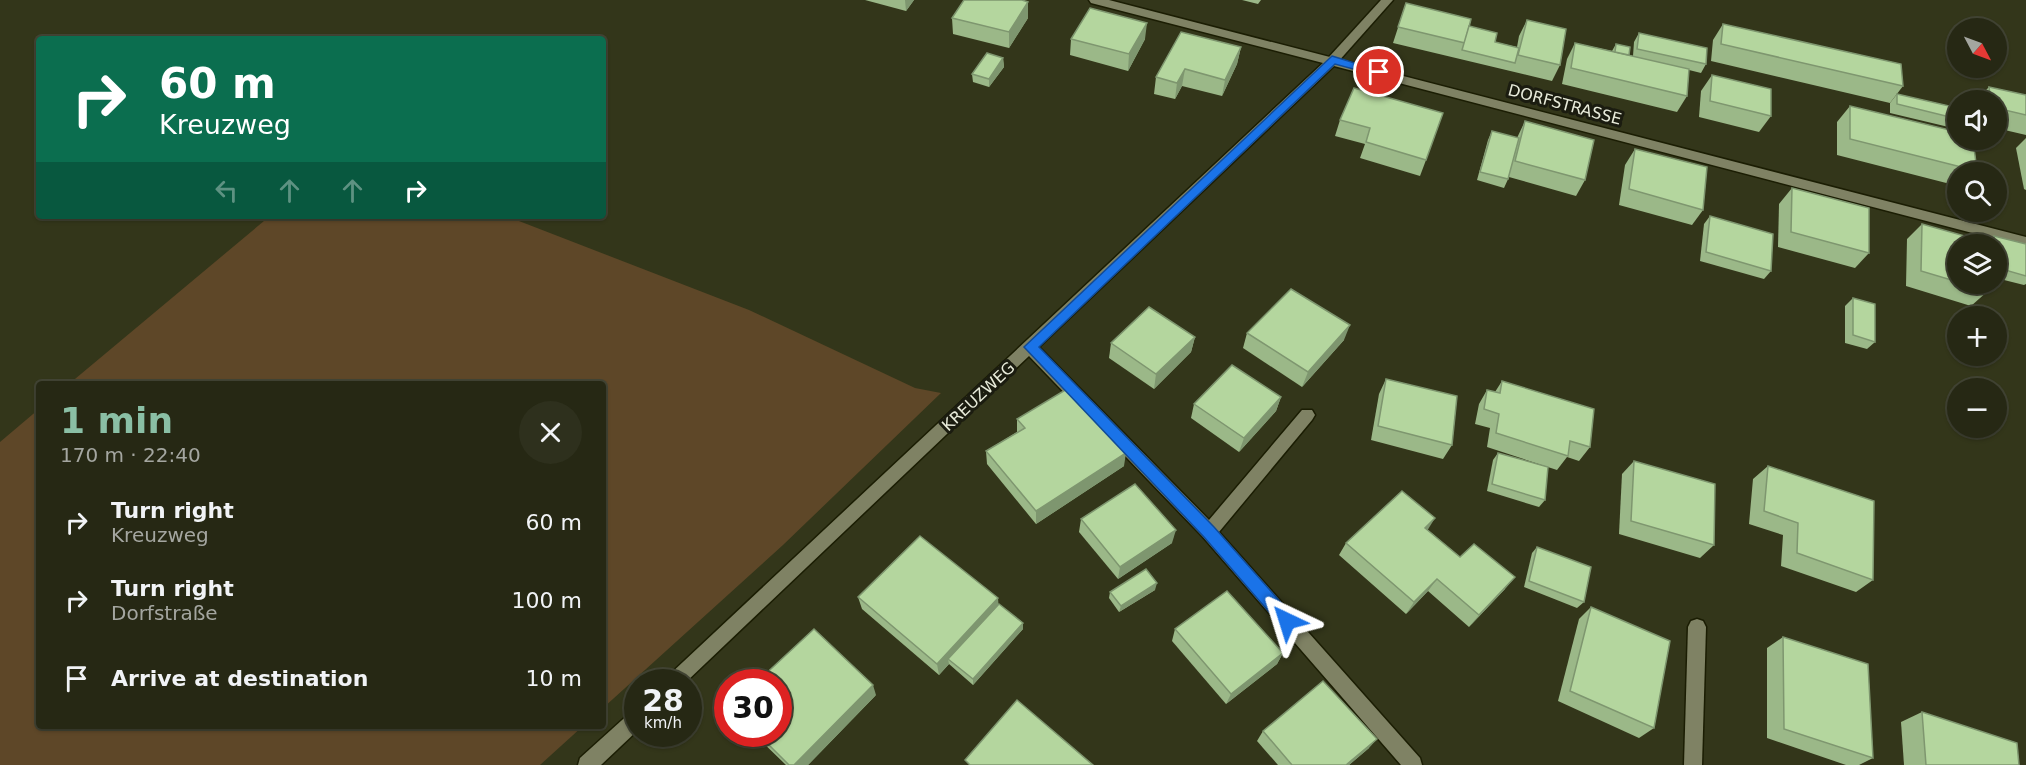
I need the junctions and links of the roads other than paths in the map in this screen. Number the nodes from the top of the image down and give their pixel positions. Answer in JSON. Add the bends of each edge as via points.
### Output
{"nodes":[{"id":1,"x":1095,"y":0,"type":"edge"},
{"id":2,"x":1387,"y":0,"type":"edge"},
{"id":3,"x":1332,"y":60,"type":"junction"},
{"id":4,"x":2026,"y":242,"type":"edge"},
{"id":5,"x":1030,"y":347,"type":"junction"},
{"id":6,"x":1307,"y":416,"type":"dead end"},
{"id":7,"x":1209,"y":532,"type":"junction"},
{"id":8,"x":1697,"y":627,"type":"dead end"},
{"id":9,"x":688,"y":669,"type":"edge"},
{"id":10,"x":624,"y":730,"type":"edge"},
{"id":11,"x":587,"y":765,"type":"edge"},
{"id":12,"x":1413,"y":765,"type":"edge"},
{"id":13,"x":1693,"y":765,"type":"edge"}],
"edges":[{"from":1,"to":3,"type":"street","name":"DORFSTRASSE"},
{"from":2,"to":3,"type":"street","name":"KREUZWEG"},
{"from":3,"to":4,"type":"street","name":"DORFSTRASSE"},
{"from":3,"to":5,"type":"street","name":"KREUZWEG"},
{"from":5,"to":7,"type":"street"},
{"from":5,"to":9,"type":"street","name":"KREUZWEG"},
{"from":6,"to":7,"type":"street"},
{"from":7,"to":12,"type":"street"},
{"from":8,"to":13,"type":"street"},
{"from":10,"to":11,"type":"street"}]}
